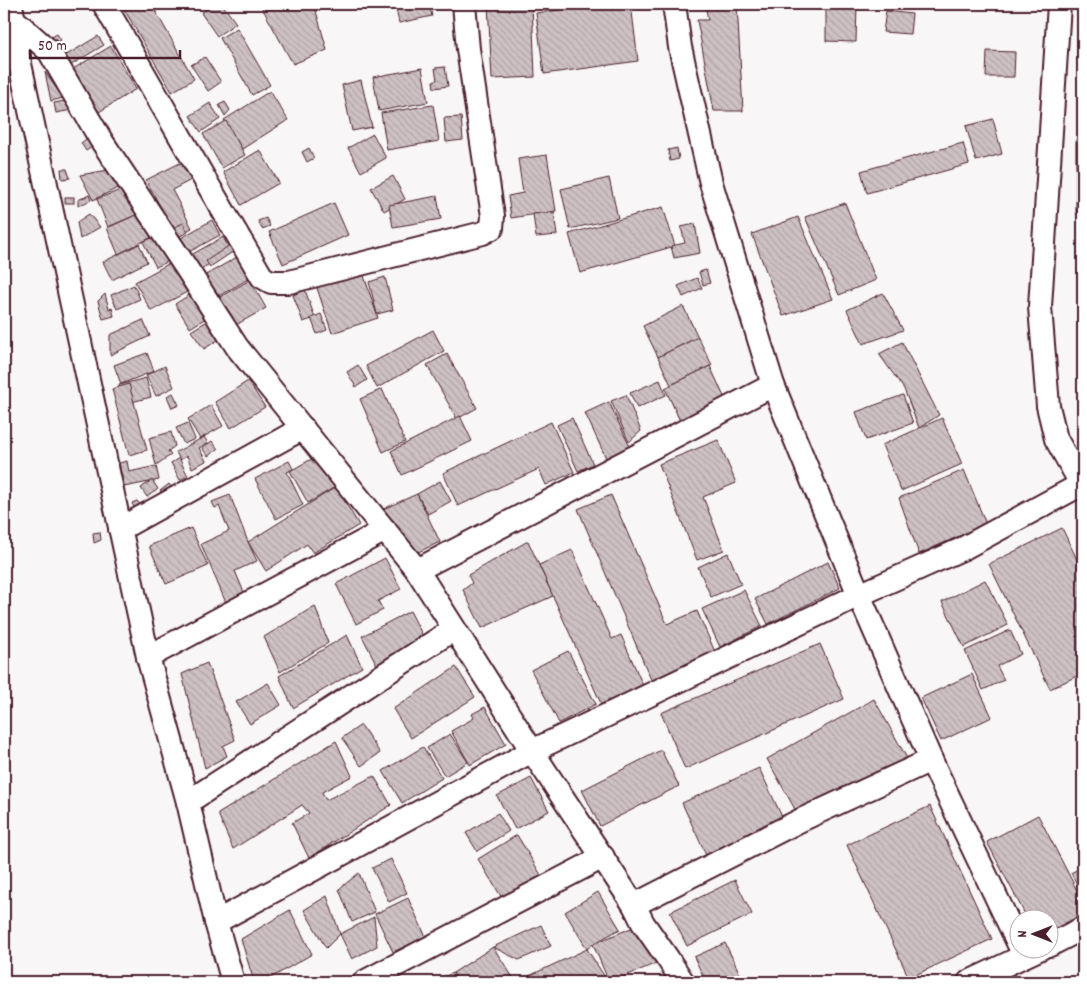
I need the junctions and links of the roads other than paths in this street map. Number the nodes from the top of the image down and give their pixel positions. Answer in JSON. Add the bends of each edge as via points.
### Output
{"nodes":[{"id":1,"x":104,"y":4,"type":"edge"},
{"id":2,"x":464,"y":4,"type":"edge"},
{"id":3,"x":674,"y":4,"type":"edge"},
{"id":4,"x":1059,"y":4,"type":"edge"},
{"id":5,"x":13,"y":9,"type":"edge"},
{"id":6,"x":773,"y":385,"type":"junction"},
{"id":7,"x":303,"y":428,"type":"junction"},
{"id":8,"x":1082,"y":486,"type":"edge"},
{"id":9,"x":120,"y":529,"type":"junction"},
{"id":10,"x":385,"y":530,"type":"junction"},
{"id":11,"x":417,"y":570,"type":"junction"},
{"id":12,"x":859,"y":595,"type":"junction"},
{"id":13,"x":454,"y":629,"type":"junction"},
{"id":14,"x":148,"y":657,"type":"junction"},
{"id":15,"x":532,"y":751,"type":"junction"},
{"id":16,"x":931,"y":760,"type":"junction"},
{"id":17,"x":188,"y":802,"type":"junction"},
{"id":18,"x":603,"y":857,"type":"junction"},
{"id":19,"x":634,"y":904,"type":"junction"},
{"id":20,"x":1010,"y":918,"type":"edge"},
{"id":21,"x":216,"y":922,"type":"junction"},
{"id":22,"x":1083,"y":928,"type":"edge"},
{"id":23,"x":1060,"y":939,"type":"edge"},
{"id":24,"x":1012,"y":958,"type":"edge"},
{"id":25,"x":233,"y":982,"type":"edge"},
{"id":26,"x":364,"y":982,"type":"edge"},
{"id":27,"x":683,"y":982,"type":"edge"},
{"id":28,"x":969,"y":982,"type":"edge"}],
"edges":[{"from":1,"to":2,"type":"street","via":[[262,277],[271,282],[288,282],[483,233],[492,228]]},
{"from":3,"to":6,"type":"street","via":[[680,48],[711,184]]},
{"from":4,"to":8,"type":"street","via":[[1040,307],[1048,406],[1056,439]]},
{"from":5,"to":7,"type":"street","via":[[49,51],[101,140],[237,347]]},
{"from":5,"to":9,"type":"street","via":[[22,74]]},
{"from":6,"to":11,"type":"street"},
{"from":6,"to":12,"type":"street"},
{"from":7,"to":9,"type":"street"},
{"from":7,"to":10,"type":"street"},
{"from":8,"to":12,"type":"street","via":[[962,549]]},
{"from":9,"to":14,"type":"street"},
{"from":10,"to":11,"type":"street"},
{"from":10,"to":14,"type":"street"},
{"from":11,"to":13,"type":"street"},
{"from":12,"to":15,"type":"street"},
{"from":12,"to":16,"type":"street"},
{"from":13,"to":15,"type":"street"},
{"from":13,"to":17,"type":"street"},
{"from":14,"to":17,"type":"street"},
{"from":15,"to":18,"type":"street"},
{"from":15,"to":21,"type":"street"},
{"from":16,"to":19,"type":"street","via":[[801,820]]},
{"from":16,"to":20,"type":"street"},
{"from":17,"to":21,"type":"street"},
{"from":18,"to":19,"type":"street"},
{"from":18,"to":26,"type":"street"},
{"from":19,"to":27,"type":"street"},
{"from":21,"to":25,"type":"street"},
{"from":22,"to":23,"type":"street"},
{"from":24,"to":28,"type":"street"}]}
